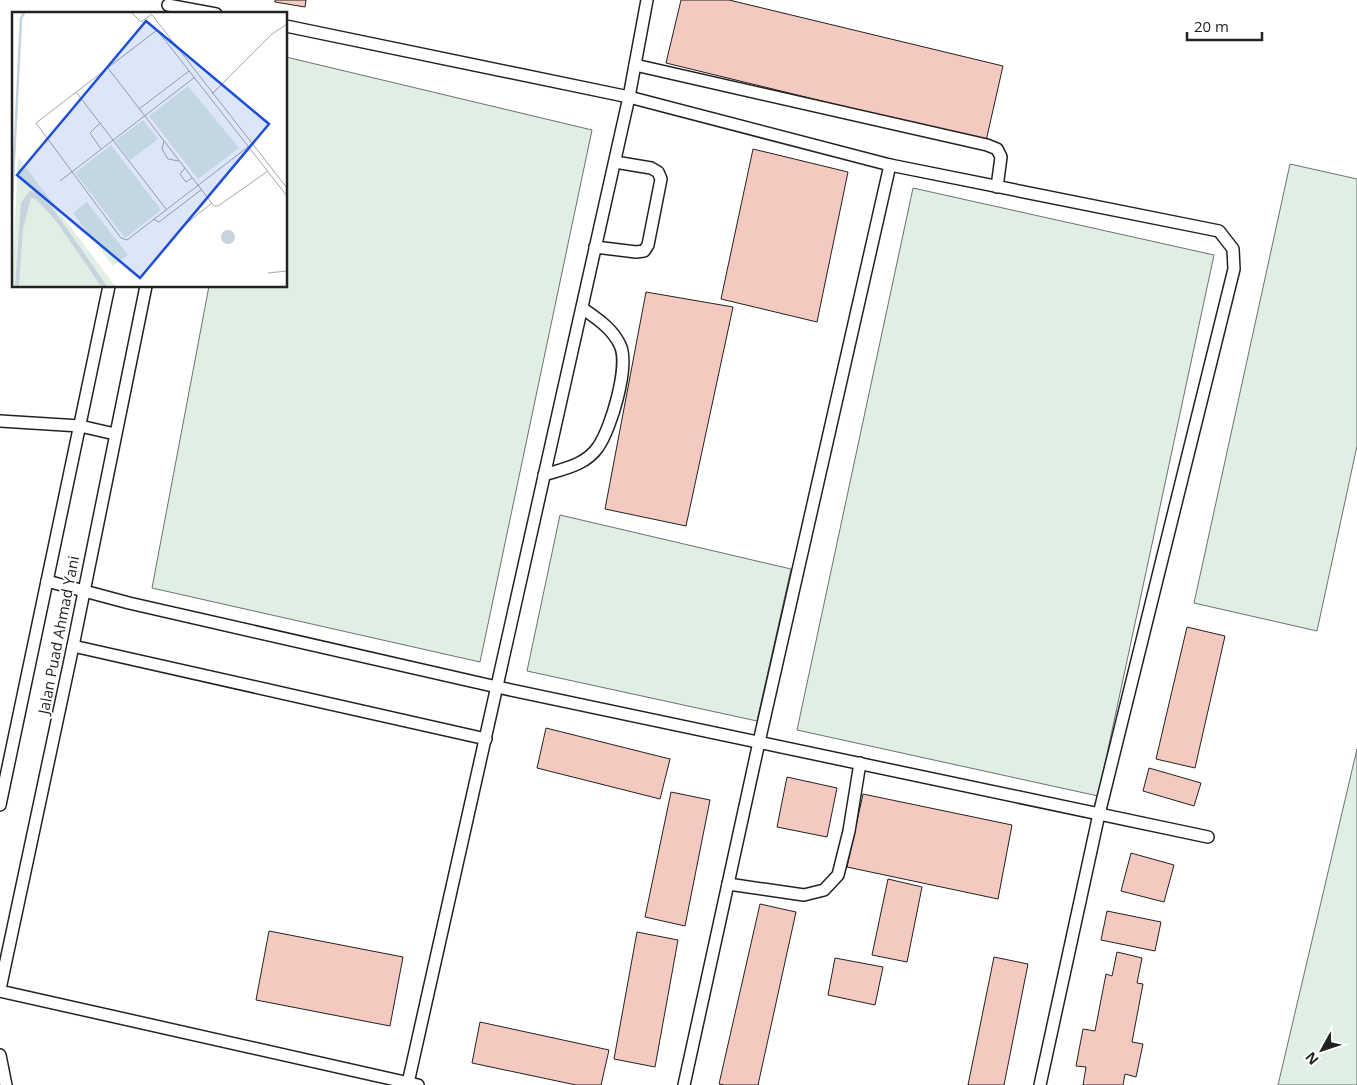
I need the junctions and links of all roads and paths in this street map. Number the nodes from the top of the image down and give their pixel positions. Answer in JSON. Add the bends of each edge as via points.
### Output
{"nodes":[{"id":1,"x":647,"y":0,"type":"edge"},
{"id":2,"x":168,"y":6,"type":"edge"},
{"id":3,"x":197,"y":12,"type":"edge"},
{"id":4,"x":288,"y":26,"type":"edge"},
{"id":5,"x":635,"y":65,"type":"junction"},
{"id":6,"x":629,"y":97,"type":"junction"},
{"id":7,"x":615,"y":162,"type":"junction"},
{"id":8,"x":890,"y":166,"type":"junction"},
{"id":9,"x":997,"y":187,"type":"junction"},
{"id":10,"x":595,"y":247,"type":"junction"},
{"id":11,"x":109,"y":288,"type":"edge"},
{"id":12,"x":146,"y":288,"type":"edge"},
{"id":13,"x":582,"y":308,"type":"junction"},
{"id":14,"x":0,"y":422,"type":"edge"},
{"id":15,"x":80,"y":426,"type":"junction"},
{"id":16,"x":115,"y":434,"type":"junction"},
{"id":17,"x":544,"y":475,"type":"junction"},
{"id":18,"x":47,"y":581,"type":"junction"},
{"id":19,"x":83,"y":590,"type":"junction"},
{"id":20,"x":73,"y":646,"type":"junction"},
{"id":21,"x":497,"y":687,"type":"junction"},
{"id":22,"x":486,"y":739,"type":"junction"},
{"id":23,"x":759,"y":742,"type":"junction"},
{"id":24,"x":860,"y":763,"type":"junction"},
{"id":25,"x":0,"y":805,"type":"edge"},
{"id":26,"x":1098,"y":814,"type":"junction"},
{"id":27,"x":1208,"y":837,"type":"dead end"},
{"id":28,"x":728,"y":884,"type":"junction"},
{"id":29,"x":0,"y":990,"type":"edge"},
{"id":30,"x":0,"y":1055,"type":"edge"},
{"id":31,"x":413,"y":1084,"type":"edge"},
{"id":32,"x":6,"y":1085,"type":"edge"},
{"id":33,"x":684,"y":1085,"type":"edge"},
{"id":34,"x":1040,"y":1085,"type":"edge"}],
"edges":[{"from":1,"to":5,"type":"lane"},
{"from":2,"to":3,"type":"lane"},
{"from":4,"to":6,"type":"lane"},
{"from":5,"to":6,"type":"lane"},
{"from":5,"to":9,"type":"lane","via":[[987,145],[997,149],[1001,157]]},
{"from":6,"to":7,"type":"lane"},
{"from":6,"to":8,"type":"lane"},
{"from":7,"to":10,"type":"lane"},
{"from":7,"to":10,"type":"lane","via":[[651,168],[662,179],[648,245],[644,251],[636,252]]},
{"from":8,"to":9,"type":"lane"},
{"from":8,"to":23,"type":"lane"},
{"from":9,"to":26,"type":"lane","via":[[1219,231],[1234,249],[1234,269]]},
{"from":10,"to":13,"type":"lane"},
{"from":11,"to":15,"type":"lane","name":"Jalan Puad Ahmad Yani"},
{"from":12,"to":16,"type":"lane","name":"Jalan Puad Ahmad Yani"},
{"from":13,"to":17,"type":"lane"},
{"from":13,"to":17,"type":"lane","via":[[604,324],[621,346],[623,373],[615,410],[598,448],[578,465]]},
{"from":14,"to":15,"type":"lane"},
{"from":15,"to":16,"type":"lane"},
{"from":15,"to":18,"type":"lane","name":"Jalan Puad Ahmad Yani"},
{"from":16,"to":19,"type":"lane","name":"Jalan Puad Ahmad Yani"},
{"from":17,"to":21,"type":"lane"},
{"from":18,"to":19,"type":"lane"},
{"from":18,"to":25,"type":"lane","name":"Jalan Puad Ahmad Yani"},
{"from":19,"to":20,"type":"lane","name":"Jalan Puad Ahmad Yani"},
{"from":19,"to":21,"type":"lane"},
{"from":20,"to":22,"type":"lane"},
{"from":20,"to":29,"type":"lane","name":"Jalan Puad Ahmad Yani"},
{"from":21,"to":22,"type":"lane"},
{"from":21,"to":23,"type":"lane"},
{"from":22,"to":31,"type":"lane"},
{"from":23,"to":24,"type":"lane"},
{"from":23,"to":28,"type":"lane"},
{"from":24,"to":26,"type":"lane"},
{"from":24,"to":28,"type":"lane","via":[[838,875],[824,890],[804,895]]},
{"from":26,"to":27,"type":"lane"},
{"from":26,"to":34,"type":"lane"},
{"from":28,"to":33,"type":"lane"},
{"from":29,"to":31,"type":"lane"},
{"from":30,"to":32,"type":"lane"}]}
